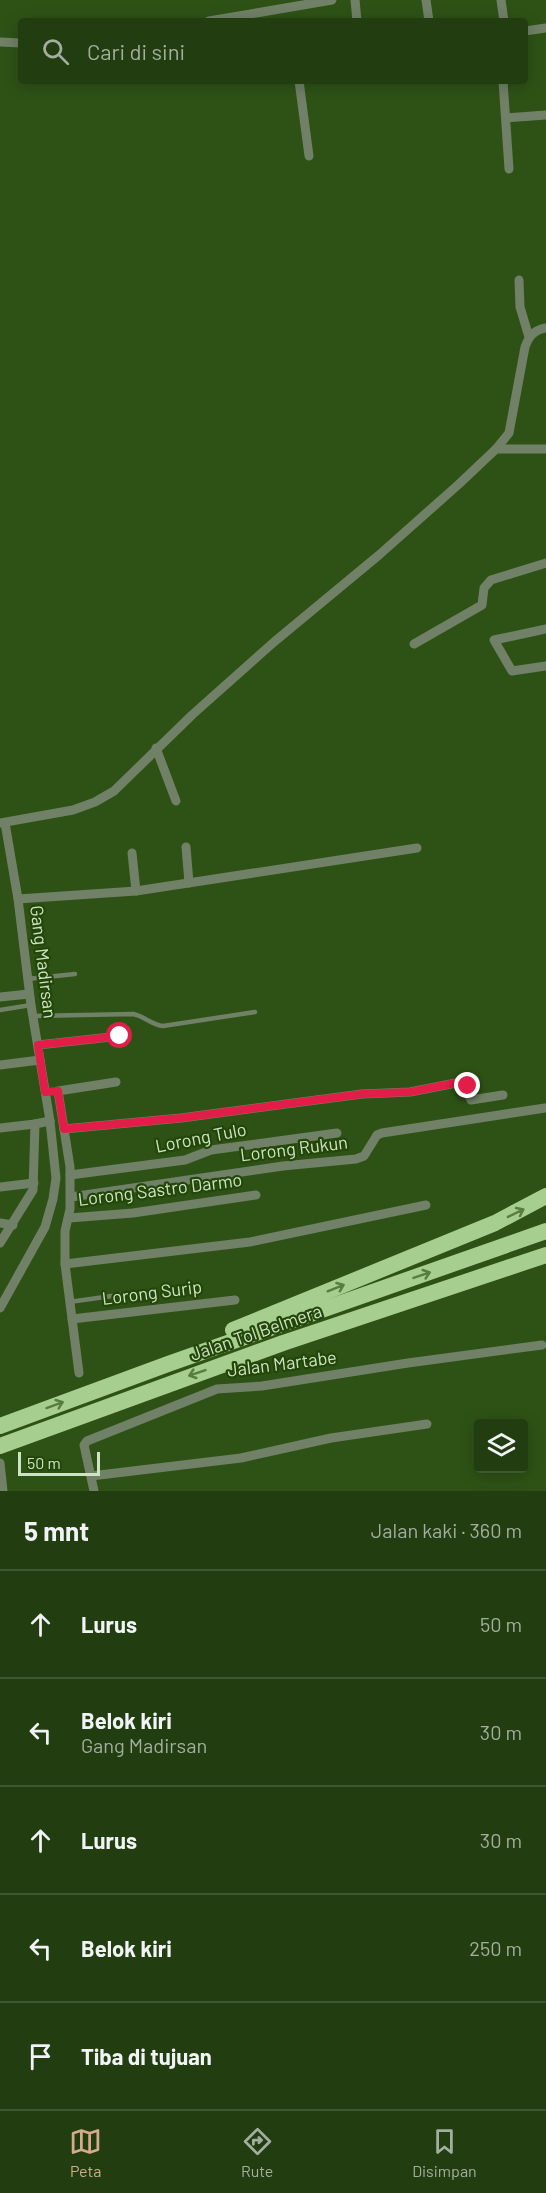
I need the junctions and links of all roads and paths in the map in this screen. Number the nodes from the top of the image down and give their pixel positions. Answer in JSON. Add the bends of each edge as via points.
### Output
{"nodes":[{"id":1,"x":332,"y":0,"type":"edge"},
{"id":2,"x":355,"y":0,"type":"edge"},
{"id":3,"x":426,"y":0,"type":"edge"},
{"id":4,"x":501,"y":0,"type":"edge"},
{"id":5,"x":290,"y":3,"type":"edge"},
{"id":6,"x":222,"y":18,"type":"edge"},
{"id":7,"x":357,"y":18,"type":"edge"},
{"id":8,"x":429,"y":18,"type":"edge"},
{"id":9,"x":504,"y":18,"type":"edge"},
{"id":10,"x":546,"y":27,"type":"edge"},
{"id":11,"x":528,"y":30,"type":"edge"},
{"id":12,"x":0,"y":42,"type":"edge"},
{"id":13,"x":18,"y":43,"type":"edge"},
{"id":14,"x":299,"y":84,"type":"edge"},
{"id":15,"x":503,"y":84,"type":"edge"},
{"id":16,"x":546,"y":115,"type":"edge"},
{"id":17,"x":506,"y":118,"type":"junction"},
{"id":18,"x":309,"y":156,"type":"dead end"},
{"id":19,"x":509,"y":169,"type":"dead end"},
{"id":20,"x":519,"y":280,"type":"dead end"},
{"id":21,"x":546,"y":328,"type":"edge"},
{"id":22,"x":529,"y":337,"type":"junction"},
{"id":23,"x":496,"y":449,"type":"junction"},
{"id":24,"x":546,"y":449,"type":"edge"},
{"id":25,"x":546,"y":562,"type":"edge"},
{"id":26,"x":546,"y":629,"type":"edge"},
{"id":27,"x":414,"y":644,"type":"dead end"},
{"id":28,"x":546,"y":666,"type":"edge"},
{"id":29,"x":156,"y":748,"type":"junction"},
{"id":30,"x":176,"y":801,"type":"dead end"},
{"id":31,"x":2,"y":823,"type":"edge"},
{"id":32,"x":186,"y":847,"type":"dead end"},
{"id":33,"x":417,"y":848,"type":"dead end"},
{"id":34,"x":132,"y":853,"type":"dead end"},
{"id":35,"x":189,"y":884,"type":"junction"},
{"id":36,"x":136,"y":891,"type":"junction"},
{"id":37,"x":18,"y":898,"type":"junction"},
{"id":38,"x":75,"y":974,"type":"dead end"},
{"id":39,"x":27,"y":979,"type":"junction"},
{"id":40,"x":29,"y":994,"type":"junction"},
{"id":41,"x":0,"y":997,"type":"edge"},
{"id":42,"x":31,"y":1005,"type":"junction"},
{"id":43,"x":0,"y":1010,"type":"edge"},
{"id":44,"x":255,"y":1012,"type":"dead end"},
{"id":45,"x":33,"y":1016,"type":"junction"},
{"id":46,"x":120,"y":1036,"type":"dead end"},
{"id":47,"x":38,"y":1045,"type":"junction"},
{"id":48,"x":40,"y":1060,"type":"junction"},
{"id":49,"x":0,"y":1065,"type":"edge"},
{"id":50,"x":116,"y":1082,"type":"dead end"},
{"id":51,"x":58,"y":1091,"type":"junction"},
{"id":52,"x":45,"y":1092,"type":"junction"},
{"id":53,"x":503,"y":1095,"type":"dead end"},
{"id":54,"x":545,"y":1108,"type":"edge"},
{"id":55,"x":50,"y":1121,"type":"junction"},
{"id":56,"x":35,"y":1124,"type":"junction"},
{"id":57,"x":0,"y":1128,"type":"edge"},
{"id":58,"x":64,"y":1129,"type":"junction"},
{"id":59,"x":337,"y":1133,"type":"dead end"},
{"id":60,"x":70,"y":1175,"type":"junction"},
{"id":61,"x":34,"y":1183,"type":"junction"},
{"id":62,"x":0,"y":1187,"type":"edge"},
{"id":63,"x":256,"y":1195,"type":"dead end"},
{"id":64,"x":546,"y":1196,"type":"edge"},
{"id":65,"x":70,"y":1197,"type":"junction"},
{"id":66,"x":426,"y":1205,"type":"dead end"},
{"id":67,"x":69,"y":1218,"type":"junction"},
{"id":68,"x":0,"y":1223,"type":"edge"},
{"id":69,"x":13,"y":1225,"type":"junction"},
{"id":70,"x":546,"y":1231,"type":"edge"},
{"id":71,"x":0,"y":1243,"type":"edge"},
{"id":72,"x":546,"y":1257,"type":"edge"},
{"id":73,"x":65,"y":1264,"type":"junction"},
{"id":74,"x":126,"y":1294,"type":"dead end"},
{"id":75,"x":235,"y":1300,"type":"dead end"},
{"id":76,"x":69,"y":1302,"type":"junction"},
{"id":77,"x":0,"y":1308,"type":"edge"},
{"id":78,"x":72,"y":1319,"type":"junction"},
{"id":79,"x":542,"y":1345,"type":"dead end"},
{"id":80,"x":168,"y":1364,"type":"junction"},
{"id":81,"x":80,"y":1373,"type":"dead end"},
{"id":82,"x":428,"y":1424,"type":"dead end"},
{"id":83,"x":0,"y":1426,"type":"edge"},
{"id":84,"x":0,"y":1446,"type":"edge"},
{"id":85,"x":0,"y":1463,"type":"edge"},
{"id":86,"x":91,"y":1476,"type":"junction"},
{"id":87,"x":2,"y":1486,"type":"edge"},
{"id":88,"x":94,"y":1491,"type":"edge"}],
"edges":[{"from":1,"to":5,"type":"street"},
{"from":2,"to":7,"type":"street"},
{"from":3,"to":8,"type":"street"},
{"from":4,"to":9,"type":"street"},
{"from":5,"to":6,"type":"street"},
{"from":10,"to":11,"type":"street"},
{"from":12,"to":13,"type":"street"},
{"from":14,"to":18,"type":"street"},
{"from":15,"to":17,"type":"street"},
{"from":16,"to":17,"type":"street"},
{"from":17,"to":19,"type":"street"},
{"from":20,"to":22,"type":"street","via":[[520,307]]},
{"from":21,"to":22,"type":"street"},
{"from":22,"to":23,"type":"street","via":[[512,423]]},
{"from":23,"to":24,"type":"street"},
{"from":23,"to":29,"type":"street"},
{"from":25,"to":27,"type":"street","via":[[491,579],[484,588],[482,605]]},
{"from":26,"to":28,"type":"street","via":[[494,640],[512,671]]},
{"from":29,"to":30,"type":"street"},
{"from":29,"to":31,"type":"street","via":[[114,791],[95,802]]},
{"from":31,"to":37,"type":"street","name":"Gang Madirsan"},
{"from":32,"to":35,"type":"street"},
{"from":33,"to":35,"type":"street"},
{"from":34,"to":36,"type":"street"},
{"from":35,"to":36,"type":"street"},
{"from":36,"to":37,"type":"street"},
{"from":37,"to":39,"type":"street","name":"Gang Madirsan"},
{"from":38,"to":39,"type":"lane"},
{"from":39,"to":40,"type":"street","name":"Gang Madirsan"},
{"from":40,"to":41,"type":"street"},
{"from":40,"to":42,"type":"street","name":"Gang Madirsan"},
{"from":42,"to":43,"type":"lane"},
{"from":42,"to":45,"type":"street","name":"Gang Madirsan"},
{"from":44,"to":45,"type":"lane","via":[[163,1026],[133,1014]]},
{"from":45,"to":47,"type":"street","name":"Gang Madirsan"},
{"from":46,"to":47,"type":"street"},
{"from":47,"to":48,"type":"street","name":"Gang Madirsan"},
{"from":48,"to":49,"type":"street"},
{"from":48,"to":52,"type":"street","name":"Gang Madirsan"},
{"from":50,"to":51,"type":"street"},
{"from":51,"to":52,"type":"street"},
{"from":51,"to":58,"type":"street"},
{"from":52,"to":55,"type":"street","name":"Gang Madirsan"},
{"from":53,"to":58,"type":"street","via":[[471,1100],[468,1086],[461,1082],[410,1092],[362,1094]]},
{"from":54,"to":65,"type":"street","name":"Lorong Rukun","via":[[382,1133],[364,1156],[356,1159]]},
{"from":55,"to":56,"type":"street"},
{"from":55,"to":77,"type":"street","name":"Gang Madirsan","via":[[56,1178],[53,1199],[45,1227]]},
{"from":56,"to":57,"type":"street"},
{"from":56,"to":61,"type":"street"},
{"from":58,"to":60,"type":"street"},
{"from":59,"to":60,"type":"street","name":"Lorong Tulo","via":[[211,1150],[185,1160]]},
{"from":60,"to":65,"type":"street"},
{"from":61,"to":62,"type":"street"},
{"from":61,"to":69,"type":"street","via":[[27,1204]]},
{"from":63,"to":67,"type":"street","name":"Lorong Sastro Darmo"},
{"from":80,"to":64,"type":"highway","one_way":true,"via":[[233,1330],[495,1223]]},
{"from":65,"to":67,"type":"street"},
{"from":66,"to":73,"type":"street","via":[[250,1242]]},
{"from":67,"to":73,"type":"street"},
{"from":68,"to":69,"type":"street"},
{"from":69,"to":71,"type":"street"},
{"from":80,"to":70,"type":"highway","one_way":true},
{"from":72,"to":84,"type":"highway","name":"Jalan Tol Belmera","one_way":true,"via":[[283,1343]]},
{"from":73,"to":76,"type":"street"},
{"from":74,"to":76,"type":"lane"},
{"from":75,"to":78,"type":"street","name":"Lorong Surip"},
{"from":76,"to":78,"type":"street"},
{"from":78,"to":81,"type":"street"},
{"from":79,"to":86,"type":"street","name":"Jalan Martabe","via":[[217,1389],[87,1441],[84,1445]]},
{"from":83,"to":80,"type":"highway","name":"Jalan Tol Belmera","one_way":true},
{"from":82,"to":86,"type":"street","via":[[331,1438],[241,1458]]},
{"from":85,"to":87,"type":"street"},
{"from":86,"to":88,"type":"street","name":"Jalan Martabe"}]}
